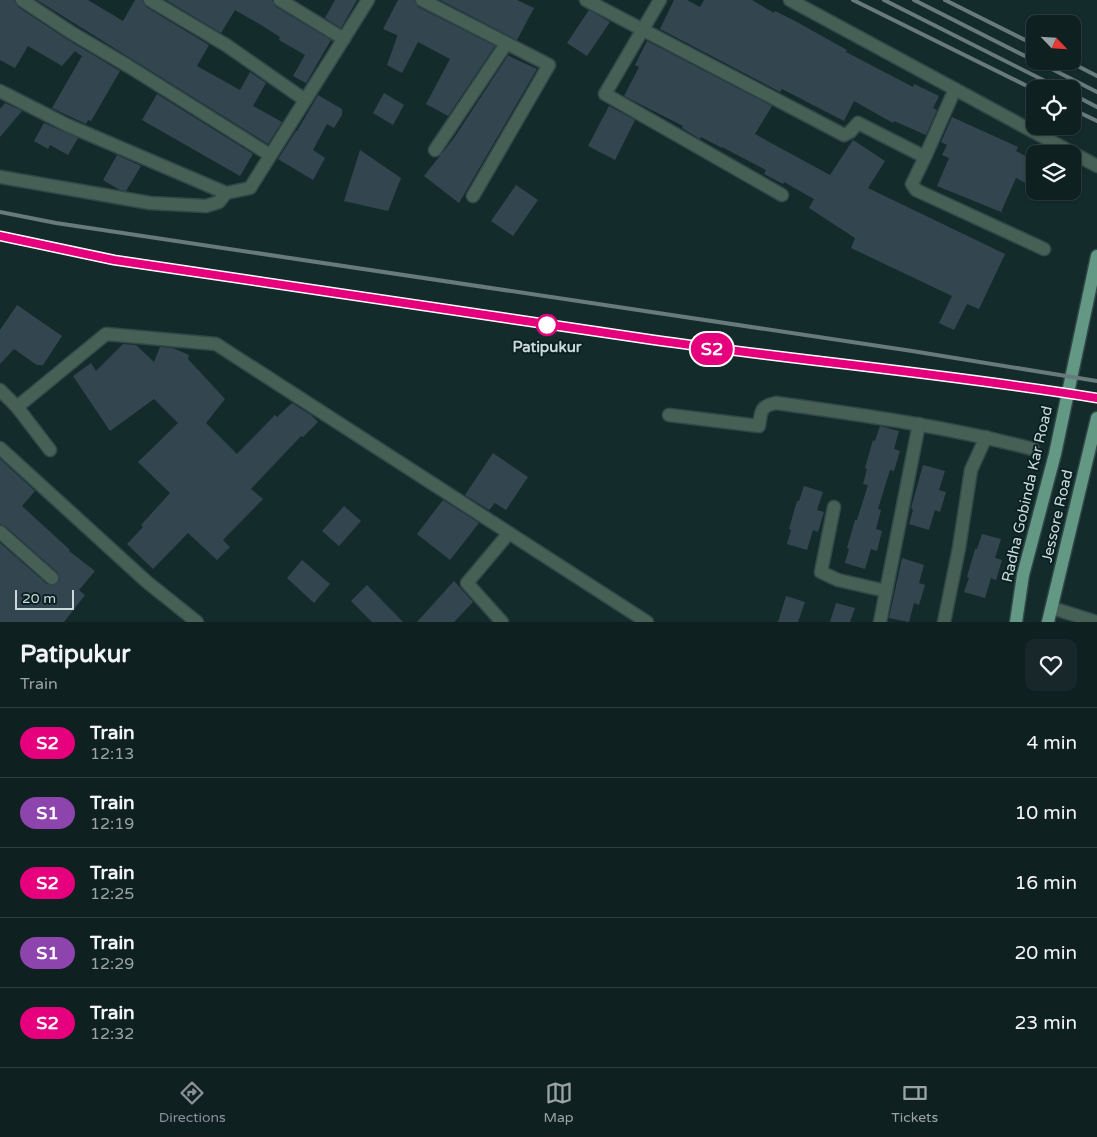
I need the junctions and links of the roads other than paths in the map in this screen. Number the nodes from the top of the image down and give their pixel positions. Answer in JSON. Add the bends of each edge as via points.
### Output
{"nodes":[{"id":1,"x":22,"y":0,"type":"edge"},
{"id":2,"x":150,"y":0,"type":"edge"},
{"id":3,"x":280,"y":0,"type":"edge"},
{"id":4,"x":368,"y":0,"type":"edge"},
{"id":5,"x":422,"y":0,"type":"edge"},
{"id":6,"x":586,"y":0,"type":"edge"},
{"id":7,"x":660,"y":0,"type":"edge"},
{"id":8,"x":790,"y":0,"type":"edge"},
{"id":9,"x":643,"y":30,"type":"junction"},
{"id":10,"x":344,"y":38,"type":"junction"},
{"id":11,"x":506,"y":44,"type":"junction"},
{"id":12,"x":955,"y":89,"type":"junction"},
{"id":13,"x":0,"y":91,"type":"edge"},
{"id":14,"x":306,"y":100,"type":"junction"},
{"id":15,"x":435,"y":150,"type":"dead end"},
{"id":16,"x":270,"y":155,"type":"junction"},
{"id":17,"x":925,"y":157,"type":"junction"},
{"id":18,"x":1097,"y":166,"type":"edge"},
{"id":19,"x":0,"y":177,"type":"edge"},
{"id":20,"x":226,"y":192,"type":"junction"},
{"id":21,"x":782,"y":195,"type":"dead end"},
{"id":22,"x":473,"y":196,"type":"dead end"},
{"id":23,"x":1044,"y":249,"type":"dead end"},
{"id":24,"x":1097,"y":256,"type":"edge"},
{"id":25,"x":0,"y":390,"type":"edge"},
{"id":26,"x":17,"y":407,"type":"junction"},
{"id":27,"x":669,"y":415,"type":"dead end"},
{"id":28,"x":1097,"y":418,"type":"edge"},
{"id":29,"x":919,"y":424,"type":"junction"},
{"id":30,"x":986,"y":438,"type":"junction"},
{"id":31,"x":0,"y":448,"type":"edge"},
{"id":32,"x":1034,"y":449,"type":"dead end"},
{"id":33,"x":50,"y":450,"type":"dead end"},
{"id":34,"x":834,"y":507,"type":"dead end"},
{"id":35,"x":0,"y":532,"type":"edge"},
{"id":36,"x":510,"y":533,"type":"junction"},
{"id":37,"x":52,"y":578,"type":"dead end"},
{"id":38,"x":886,"y":590,"type":"junction"},
{"id":39,"x":1052,"y":608,"type":"junction"},
{"id":40,"x":197,"y":622,"type":"edge"},
{"id":41,"x":502,"y":622,"type":"edge"},
{"id":42,"x":647,"y":622,"type":"edge"},
{"id":43,"x":880,"y":622,"type":"edge"},
{"id":44,"x":944,"y":622,"type":"edge"},
{"id":45,"x":1016,"y":622,"type":"edge"},
{"id":46,"x":1048,"y":622,"type":"edge"},
{"id":47,"x":1097,"y":622,"type":"edge"}],
"edges":[{"from":1,"to":16,"type":"street"},
{"from":2,"to":14,"type":"street","via":[[226,45]]},
{"from":3,"to":10,"type":"street"},
{"from":4,"to":10,"type":"street"},
{"from":5,"to":11,"type":"street"},
{"from":6,"to":9,"type":"street"},
{"from":7,"to":9,"type":"street"},
{"from":8,"to":12,"type":"street"},
{"from":9,"to":17,"type":"street","via":[[844,135],[858,123]]},
{"from":9,"to":21,"type":"street","via":[[605,94]]},
{"from":10,"to":14,"type":"street"},
{"from":11,"to":15,"type":"street"},
{"from":11,"to":22,"type":"street","via":[[549,65]]},
{"from":12,"to":17,"type":"street"},
{"from":12,"to":18,"type":"street"},
{"from":13,"to":20,"type":"street","via":[[67,125]]},
{"from":14,"to":16,"type":"street"},
{"from":16,"to":20,"type":"street","via":[[250,188]]},
{"from":17,"to":23,"type":"street","via":[[912,184],[916,190]]},
{"from":19,"to":20,"type":"street","via":[[159,204],[206,206],[219,202]]},
{"from":24,"to":45,"type":"main road","name":"Radha Gobinda Kar Road","via":[[1055,454],[1023,575]]},
{"from":25,"to":26,"type":"street"},
{"from":26,"to":33,"type":"street"},
{"from":26,"to":36,"type":"street","via":[[106,334],[216,344]]},
{"from":27,"to":29,"type":"street","via":[[759,426],[763,408],[776,402]]},
{"from":28,"to":39,"type":"main road","name":"Jessore Road"},
{"from":29,"to":30,"type":"street"},
{"from":29,"to":38,"type":"street"},
{"from":30,"to":32,"type":"street"},
{"from":30,"to":44,"type":"street","via":[[971,470]]},
{"from":31,"to":40,"type":"street","via":[[147,582]]},
{"from":34,"to":38,"type":"street","via":[[821,572],[838,580]]},
{"from":35,"to":37,"type":"street"},
{"from":36,"to":41,"type":"street","via":[[467,582]]},
{"from":36,"to":42,"type":"street"},
{"from":38,"to":43,"type":"street"},
{"from":39,"to":46,"type":"main road","name":"Jessore Road"},
{"from":39,"to":47,"type":"street"}]}
